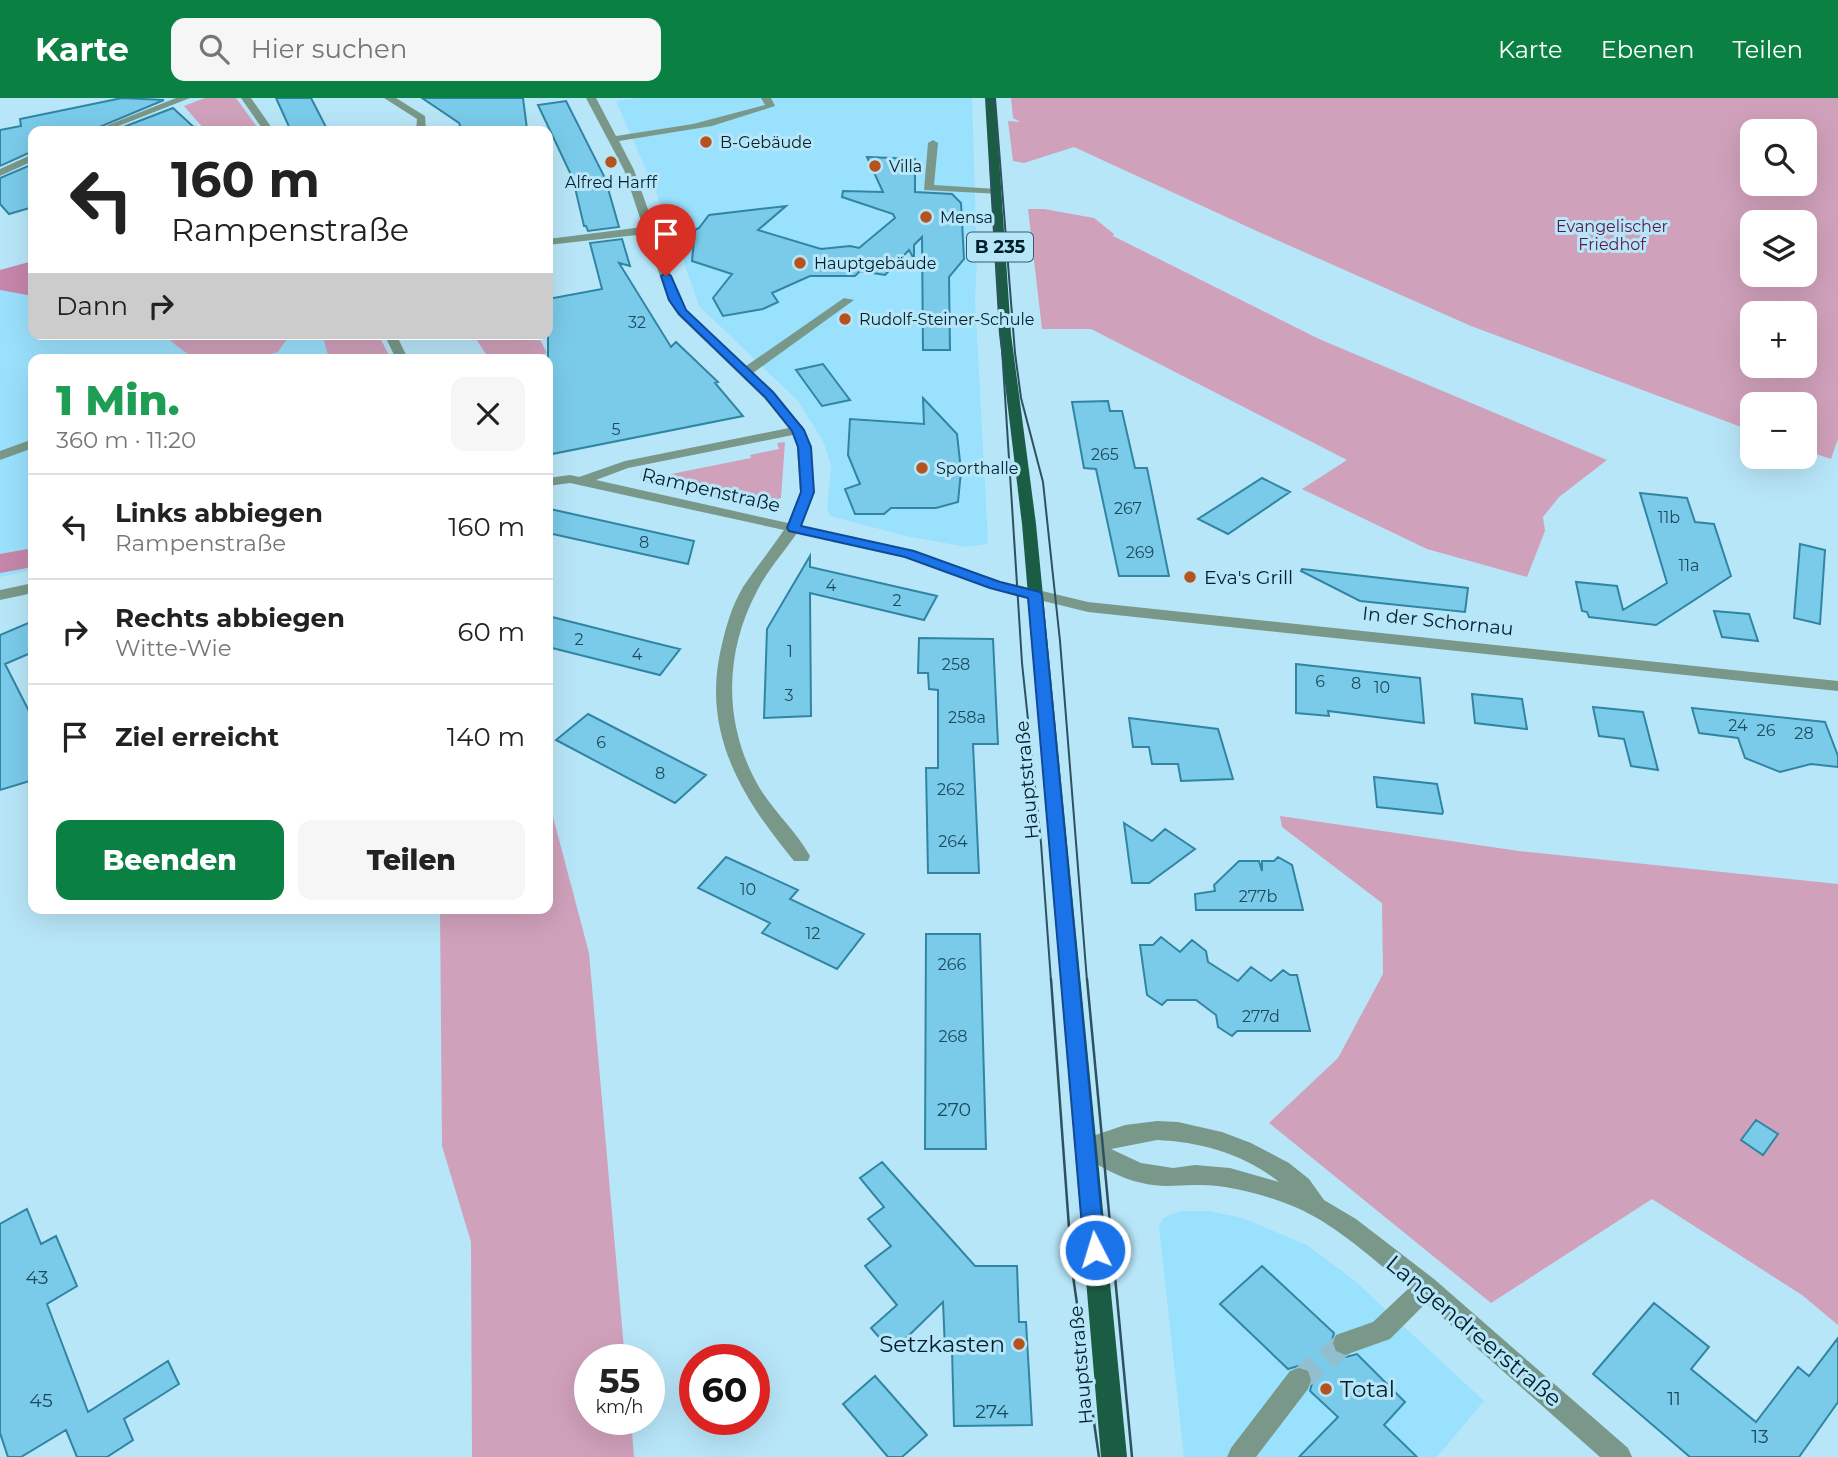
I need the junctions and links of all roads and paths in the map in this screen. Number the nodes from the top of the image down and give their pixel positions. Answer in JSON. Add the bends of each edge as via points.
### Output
{"nodes":[{"id":1,"x":185,"y":98,"type":"edge"},
{"id":2,"x":246,"y":98,"type":"edge"},
{"id":3,"x":389,"y":98,"type":"edge"},
{"id":4,"x":591,"y":98,"type":"edge"},
{"id":5,"x":766,"y":98,"type":"edge"},
{"id":6,"x":990,"y":98,"type":"edge"},
{"id":7,"x":111,"y":126,"type":"edge"},
{"id":8,"x":266,"y":126,"type":"edge"},
{"id":9,"x":421,"y":126,"type":"edge"},
{"id":10,"x":615,"y":139,"type":"junction"},
{"id":11,"x":933,"y":143,"type":"dead end"},
{"id":12,"x":28,"y":159,"type":"edge"},
{"id":13,"x":0,"y":173,"type":"edge"},
{"id":14,"x":997,"y":192,"type":"junction"},
{"id":15,"x":649,"y":230,"type":"junction"},
{"id":16,"x":553,"y":241,"type":"edge"},
{"id":17,"x":848,"y":300,"type":"dead end"},
{"id":18,"x":746,"y":372,"type":"junction"},
{"id":19,"x":798,"y":430,"type":"junction"},
{"id":20,"x":28,"y":445,"type":"edge"},
{"id":21,"x":0,"y":456,"type":"edge"},
{"id":22,"x":580,"y":481,"type":"junction"},
{"id":23,"x":553,"y":482,"type":"edge"},
{"id":24,"x":793,"y":528,"type":"junction"},
{"id":25,"x":28,"y":589,"type":"edge"},
{"id":26,"x":0,"y":595,"type":"edge"},
{"id":27,"x":1035,"y":595,"type":"junction"},
{"id":28,"x":1838,"y":686,"type":"edge"},
{"id":29,"x":802,"y":856,"type":"dead end"},
{"id":30,"x":1086,"y":1148,"type":"junction"},
{"id":31,"x":1323,"y":1211,"type":"junction"},
{"id":32,"x":1426,"y":1287,"type":"junction"},
{"id":33,"x":1345,"y":1343,"type":"tunnel mouth"},
{"id":34,"x":1299,"y":1380,"type":"tunnel mouth"},
{"id":35,"x":1114,"y":1457,"type":"edge"},
{"id":36,"x":1240,"y":1457,"type":"edge"},
{"id":37,"x":1619,"y":1457,"type":"edge"}],
"edges":[{"from":1,"to":7,"type":"street"},
{"from":2,"to":8,"type":"street"},
{"from":3,"to":9,"type":"street","via":[[422,118]]},
{"from":4,"to":10,"type":"street"},
{"from":5,"to":10,"type":"street","via":[[770,106],[726,121]]},
{"from":6,"to":14,"type":"main road","name":"Hauptstraße","number":"B 235"},
{"from":10,"to":15,"type":"street"},
{"from":11,"to":14,"type":"street","via":[[928,188]]},
{"from":12,"to":13,"type":"street"},
{"from":14,"to":27,"type":"main road","name":"Hauptstraße","number":"B 235","via":[[1005,334]]},
{"from":15,"to":16,"type":"street"},
{"from":15,"to":18,"type":"street","via":[[678,306]]},
{"from":17,"to":18,"type":"street"},
{"from":18,"to":19,"type":"street"},
{"from":19,"to":22,"type":"street","name":"Rampenstraße","via":[[625,466]]},
{"from":19,"to":24,"type":"street","via":[[807,492]]},
{"from":20,"to":21,"type":"street"},
{"from":22,"to":23,"type":"street","name":"Rampenstraße"},
{"from":22,"to":24,"type":"street","name":"Rampenstraße"},
{"from":24,"to":27,"type":"street","name":"Rampenstraße","via":[[909,554]]},
{"from":24,"to":29,"type":"street","via":[[750,589],[733,627],[723,666],[722,701],[730,741],[748,783],[767,815]]},
{"from":25,"to":26,"type":"street"},
{"from":27,"to":28,"type":"street","name":"In der Schornau","via":[[1088,607]]},
{"from":27,"to":30,"type":"main road","name":"Hauptstraße","number":"B 235"},
{"from":30,"to":31,"type":"street","name":"Langendreerstraße","via":[[1139,1173],[1230,1178],[1295,1196]]},
{"from":30,"to":31,"type":"street","name":"Langendreerstraße","via":[[1139,1131],[1173,1131],[1205,1138],[1268,1162],[1296,1181]]},
{"from":30,"to":35,"type":"main road","name":"Hauptstraße","number":"B 235"},
{"from":31,"to":32,"type":"street","name":"Langendreerstraße"},
{"from":32,"to":33,"type":"street","via":[[1381,1331]]},
{"from":32,"to":37,"type":"street","name":"Langendreerstraße"},
{"from":34,"to":36,"type":"street"}]}
